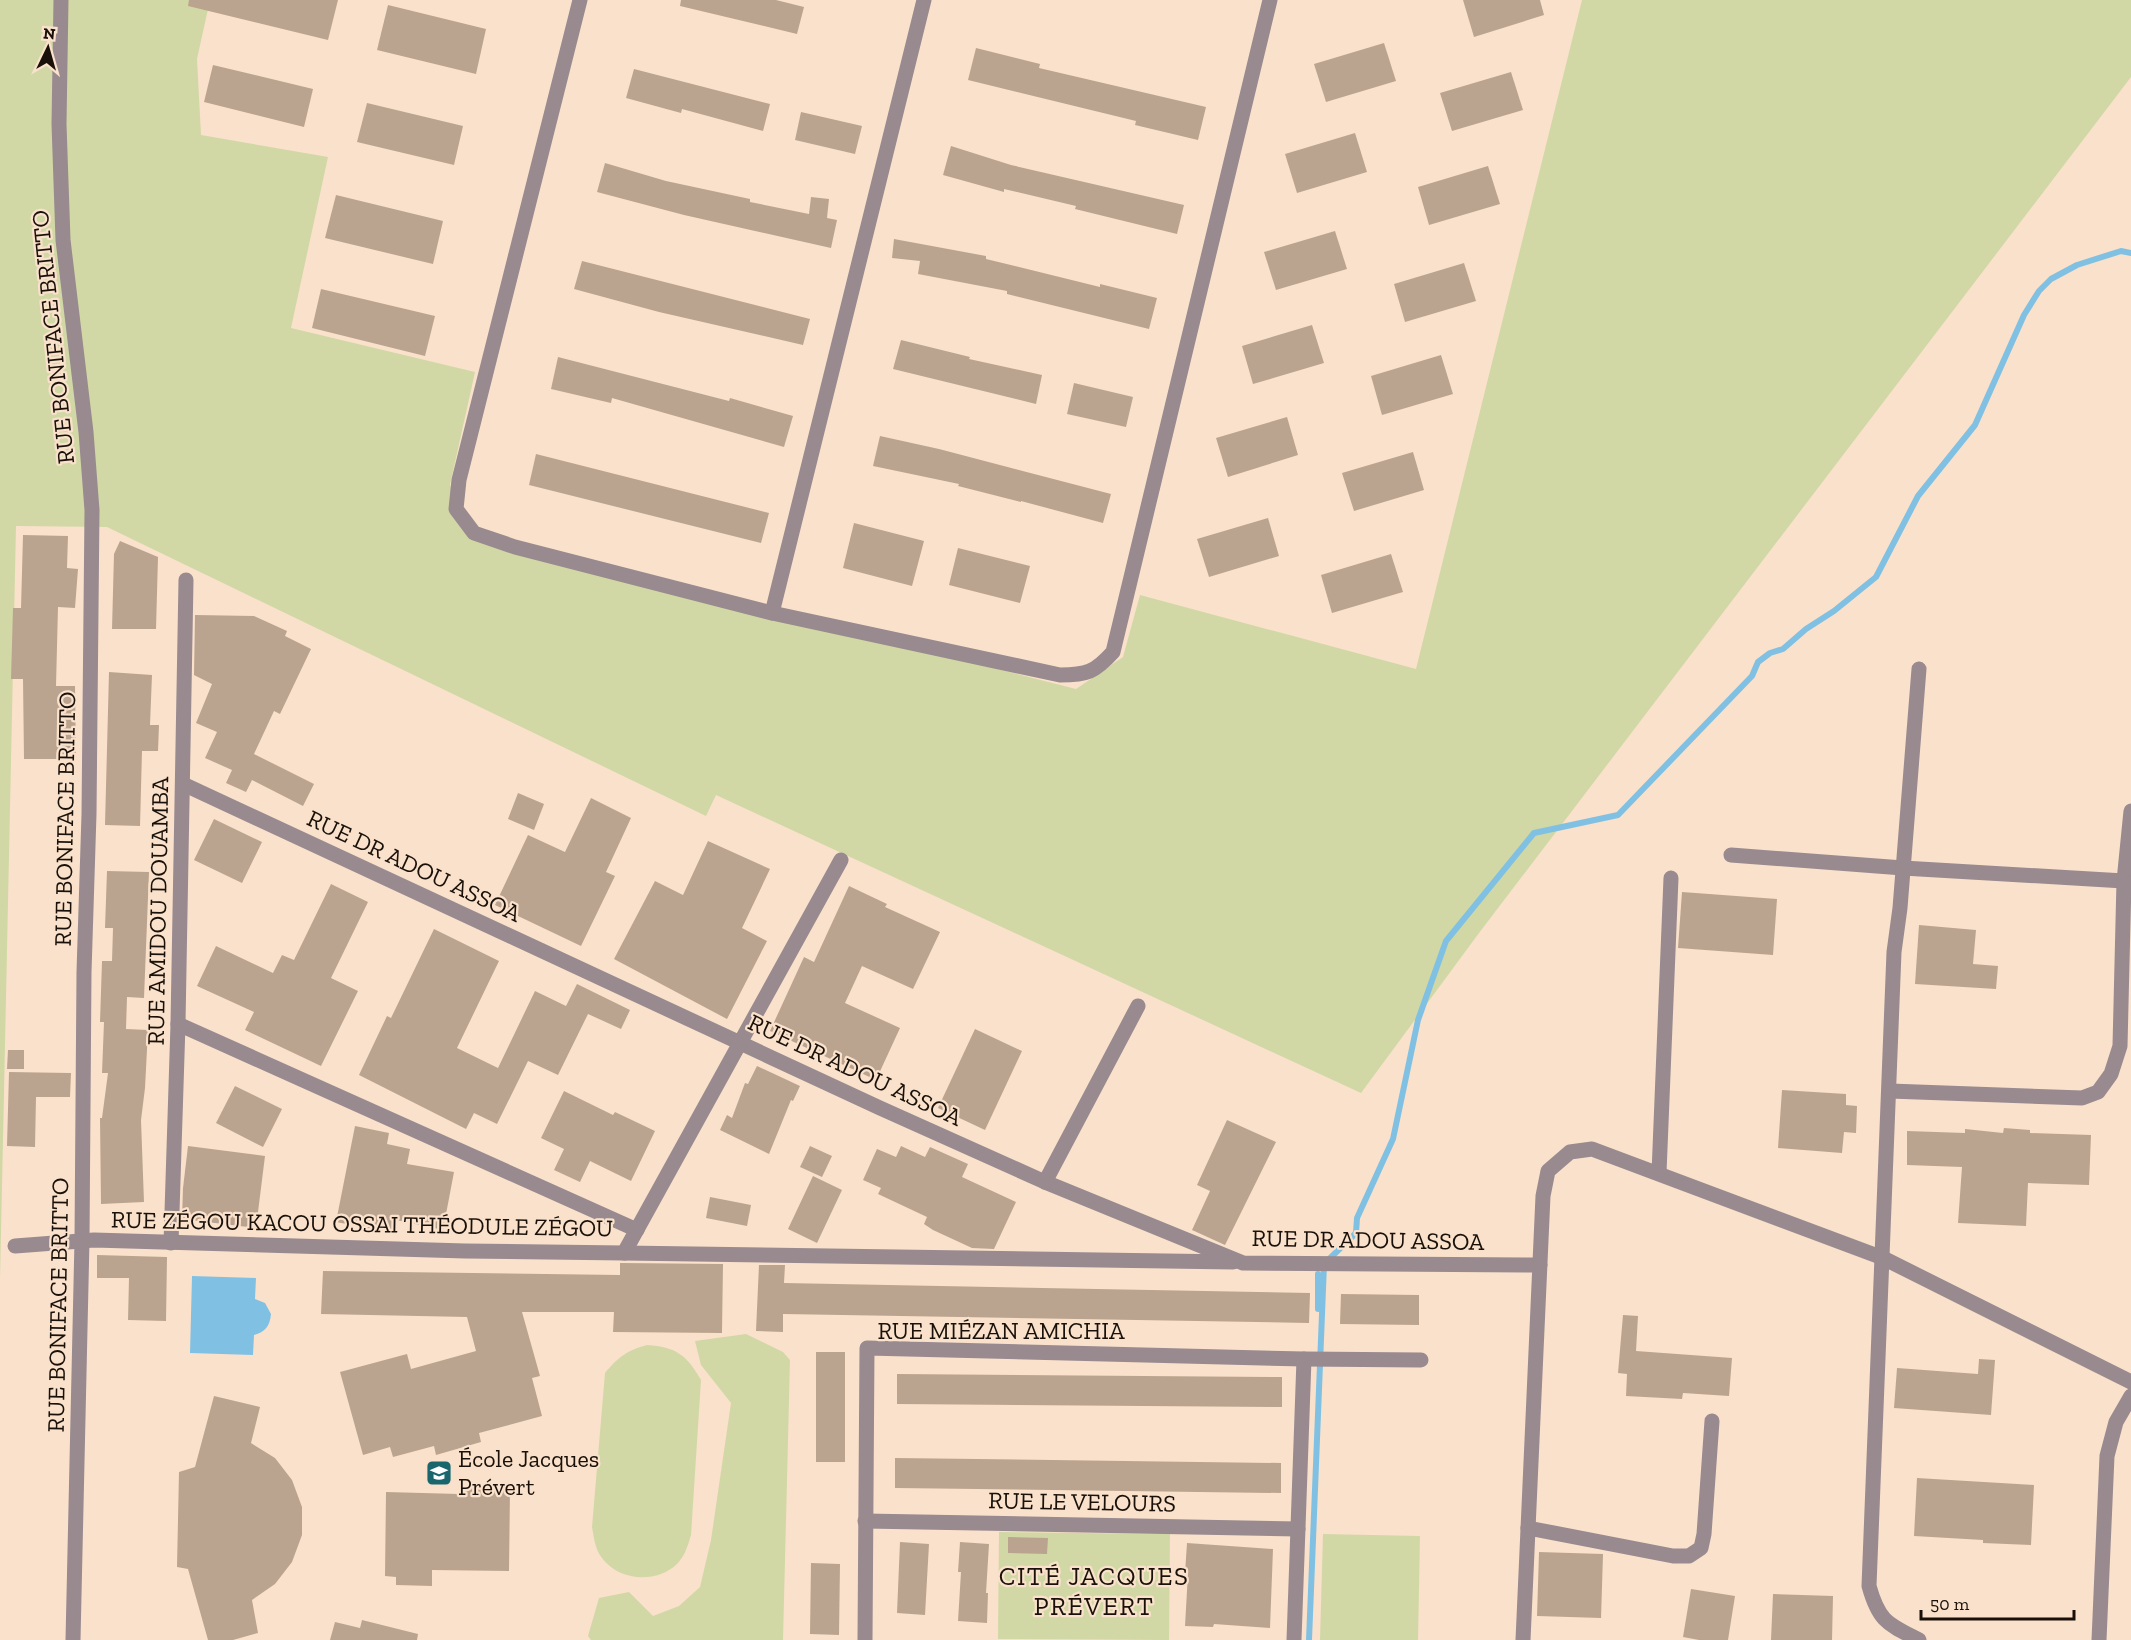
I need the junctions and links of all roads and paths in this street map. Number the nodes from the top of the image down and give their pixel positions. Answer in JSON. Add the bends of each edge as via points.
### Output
{"nodes":[{"id":1,"x":61,"y":0,"type":"edge"},
{"id":2,"x":580,"y":0,"type":"edge"},
{"id":3,"x":924,"y":0,"type":"edge"},
{"id":4,"x":1270,"y":0,"type":"edge"},
{"id":5,"x":186,"y":580,"type":"dead end"},
{"id":6,"x":772,"y":613,"type":"junction"},
{"id":7,"x":1919,"y":669,"type":"dead end"},
{"id":8,"x":183,"y":784,"type":"junction"},
{"id":9,"x":2131,"y":811,"type":"edge"},
{"id":10,"x":1731,"y":855,"type":"dead end"},
{"id":11,"x":841,"y":860,"type":"dead end"},
{"id":12,"x":1903,"y":868,"type":"junction"},
{"id":13,"x":1671,"y":878,"type":"dead end"},
{"id":14,"x":2124,"y":882,"type":"junction"},
{"id":15,"x":1138,"y":1006,"type":"dead end"},
{"id":16,"x":178,"y":1024,"type":"junction"},
{"id":17,"x":741,"y":1042,"type":"junction"},
{"id":18,"x":1890,"y":1091,"type":"junction"},
{"id":19,"x":1659,"y":1173,"type":"junction"},
{"id":20,"x":1045,"y":1182,"type":"junction"},
{"id":21,"x":637,"y":1230,"type":"junction"},
{"id":22,"x":82,"y":1240,"type":"junction"},
{"id":23,"x":171,"y":1243,"type":"junction"},
{"id":24,"x":15,"y":1246,"type":"dead end"},
{"id":25,"x":624,"y":1253,"type":"junction"},
{"id":26,"x":1883,"y":1258,"type":"junction"},
{"id":27,"x":1243,"y":1263,"type":"junction"},
{"id":28,"x":1540,"y":1265,"type":"junction"},
{"id":29,"x":1304,"y":1359,"type":"junction"},
{"id":30,"x":1421,"y":1360,"type":"dead end"},
{"id":31,"x":2131,"y":1382,"type":"edge"},
{"id":32,"x":2131,"y":1396,"type":"edge"},
{"id":33,"x":1712,"y":1421,"type":"dead end"},
{"id":34,"x":865,"y":1521,"type":"junction"},
{"id":35,"x":1298,"y":1528,"type":"junction"},
{"id":36,"x":1528,"y":1528,"type":"junction"},
{"id":37,"x":73,"y":1640,"type":"edge"},
{"id":38,"x":866,"y":1640,"type":"edge"},
{"id":39,"x":1294,"y":1640,"type":"edge"},
{"id":40,"x":1523,"y":1640,"type":"edge"},
{"id":41,"x":1919,"y":1640,"type":"edge"},
{"id":42,"x":2099,"y":1640,"type":"edge"}],
"edges":[{"from":1,"to":22,"type":"street","name":"RUE BONIFACE BRITTO","via":[[59,123],[63,240],[92,510]]},
{"from":2,"to":6,"type":"street","via":[[459,480],[456,508],[474,532],[515,547]]},
{"from":3,"to":6,"type":"street"},
{"from":4,"to":6,"type":"street","via":[[1113,652],[1099,668],[1082,675],[1060,675]]},
{"from":5,"to":8,"type":"street","name":"RUE AMIDOU DOUAMBA"},
{"from":7,"to":12,"type":"street"},
{"from":8,"to":16,"type":"street","name":"RUE AMIDOU DOUAMBA"},
{"from":8,"to":17,"type":"street","name":"RUE DR ADOU ASSOA"},
{"from":9,"to":14,"type":"street"},
{"from":10,"to":12,"type":"street"},
{"from":11,"to":17,"type":"street","name":"RUE ZÉGOU KACOU OSSAI THÉODULE ZÉGOU"},
{"from":12,"to":14,"type":"street"},
{"from":12,"to":18,"type":"street","via":[[1894,952]]},
{"from":13,"to":19,"type":"street"},
{"from":14,"to":18,"type":"street","via":[[2120,1046],[2111,1074],[2098,1092],[2082,1098]]},
{"from":15,"to":20,"type":"street"},
{"from":16,"to":21,"type":"street"},
{"from":16,"to":23,"type":"street","name":"RUE AMIDOU DOUAMBA"},
{"from":17,"to":20,"type":"street","name":"RUE DR ADOU ASSOA"},
{"from":17,"to":21,"type":"street","name":"RUE ZÉGOU KACOU OSSAI THÉODULE ZÉGOU"},
{"from":18,"to":26,"type":"street"},
{"from":19,"to":26,"type":"street"},
{"from":19,"to":28,"type":"street","via":[[1592,1149],[1570,1152],[1548,1171]]},
{"from":20,"to":27,"type":"street","name":"RUE DR ADOU ASSOA"},
{"from":21,"to":25,"type":"street","name":"RUE ZÉGOU KACOU OSSAI THÉODULE ZÉGOU"},
{"from":22,"to":23,"type":"street","name":"RUE ZÉGOU KACOU OSSAI THÉODULE ZÉGOU"},
{"from":22,"to":24,"type":"street","name":"RUE ZÉGOU KACOU OSSAI THÉODULE ZÉGOU"},
{"from":22,"to":37,"type":"street","name":"RUE BONIFACE BRITTO"},
{"from":23,"to":25,"type":"street","name":"RUE ZÉGOU KACOU OSSAI THÉODULE ZÉGOU"},
{"from":25,"to":27,"type":"street"},
{"from":26,"to":31,"type":"street"},
{"from":26,"to":41,"type":"street","via":[[1869,1586],[1875,1607],[1887,1623]]},
{"from":27,"to":28,"type":"street","name":"RUE DR ADOU ASSOA"},
{"from":28,"to":36,"type":"street"},
{"from":29,"to":30,"type":"street","name":"RUE MIÉZAN AMICHIA"},
{"from":29,"to":34,"type":"street","name":"RUE MIÉZAN AMICHIA","via":[[867,1348]]},
{"from":29,"to":35,"type":"street"},
{"from":32,"to":42,"type":"street","via":[[2116,1422],[2107,1456]]},
{"from":33,"to":36,"type":"street","via":[[1704,1534],[1701,1548],[1689,1556]]},
{"from":34,"to":35,"type":"street","name":"RUE LE VELOURS"},
{"from":34,"to":38,"type":"street","name":"RUE MIÉZAN AMICHIA"},
{"from":35,"to":39,"type":"street"},
{"from":36,"to":40,"type":"street"}]}
